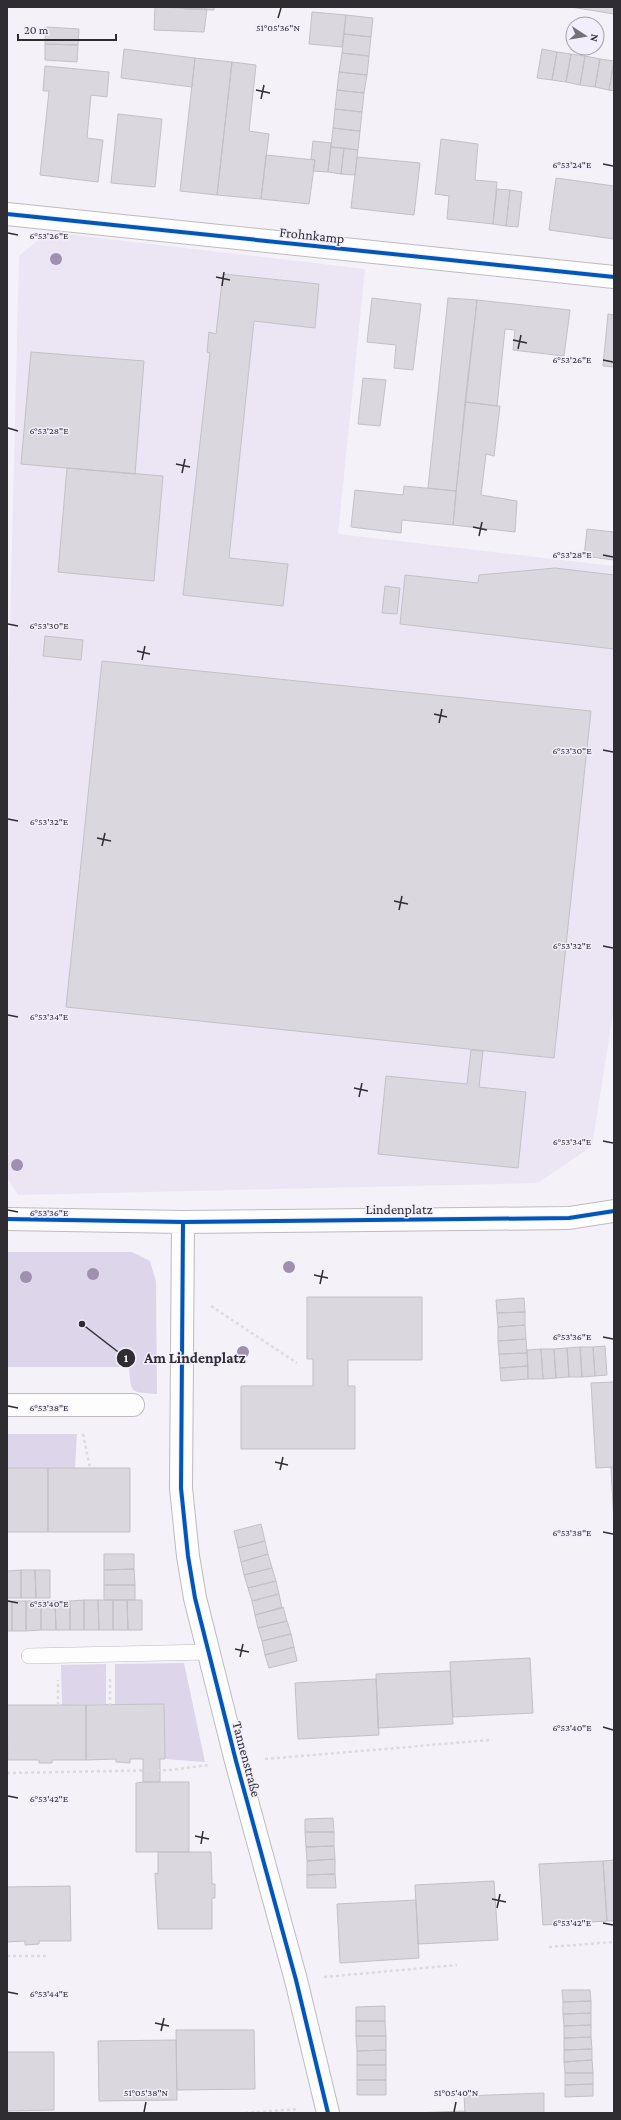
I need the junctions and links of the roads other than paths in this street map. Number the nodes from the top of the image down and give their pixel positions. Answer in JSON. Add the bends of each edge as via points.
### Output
{"nodes":[{"id":1,"x":7,"y":214,"type":"edge"},
{"id":2,"x":614,"y":277,"type":"edge"},
{"id":3,"x":614,"y":1211,"type":"edge"},
{"id":4,"x":7,"y":1219,"type":"edge"},
{"id":5,"x":183,"y":1222,"type":"junction"},
{"id":6,"x":7,"y":1405,"type":"edge"},
{"id":7,"x":132,"y":1405,"type":"dead end"},
{"id":8,"x":209,"y":1652,"type":"junction"},
{"id":9,"x":29,"y":1656,"type":"dead end"},
{"id":10,"x":327,"y":2110,"type":"edge"}],
"edges":[{"from":1,"to":2,"type":"street","name":"Frohnkamp"},
{"from":3,"to":5,"type":"street","name":"Lindenplatz","via":[[569,1218]]},
{"from":4,"to":5,"type":"street","name":"Lindenplatz"},
{"from":5,"to":8,"type":"street","name":"Tannenstraße","via":[[181,1488],[195,1598]]},
{"from":6,"to":7,"type":"street"},
{"from":8,"to":9,"type":"lane"},
{"from":8,"to":10,"type":"street","name":"Tannenstraße","via":[[296,1980]]}]}
